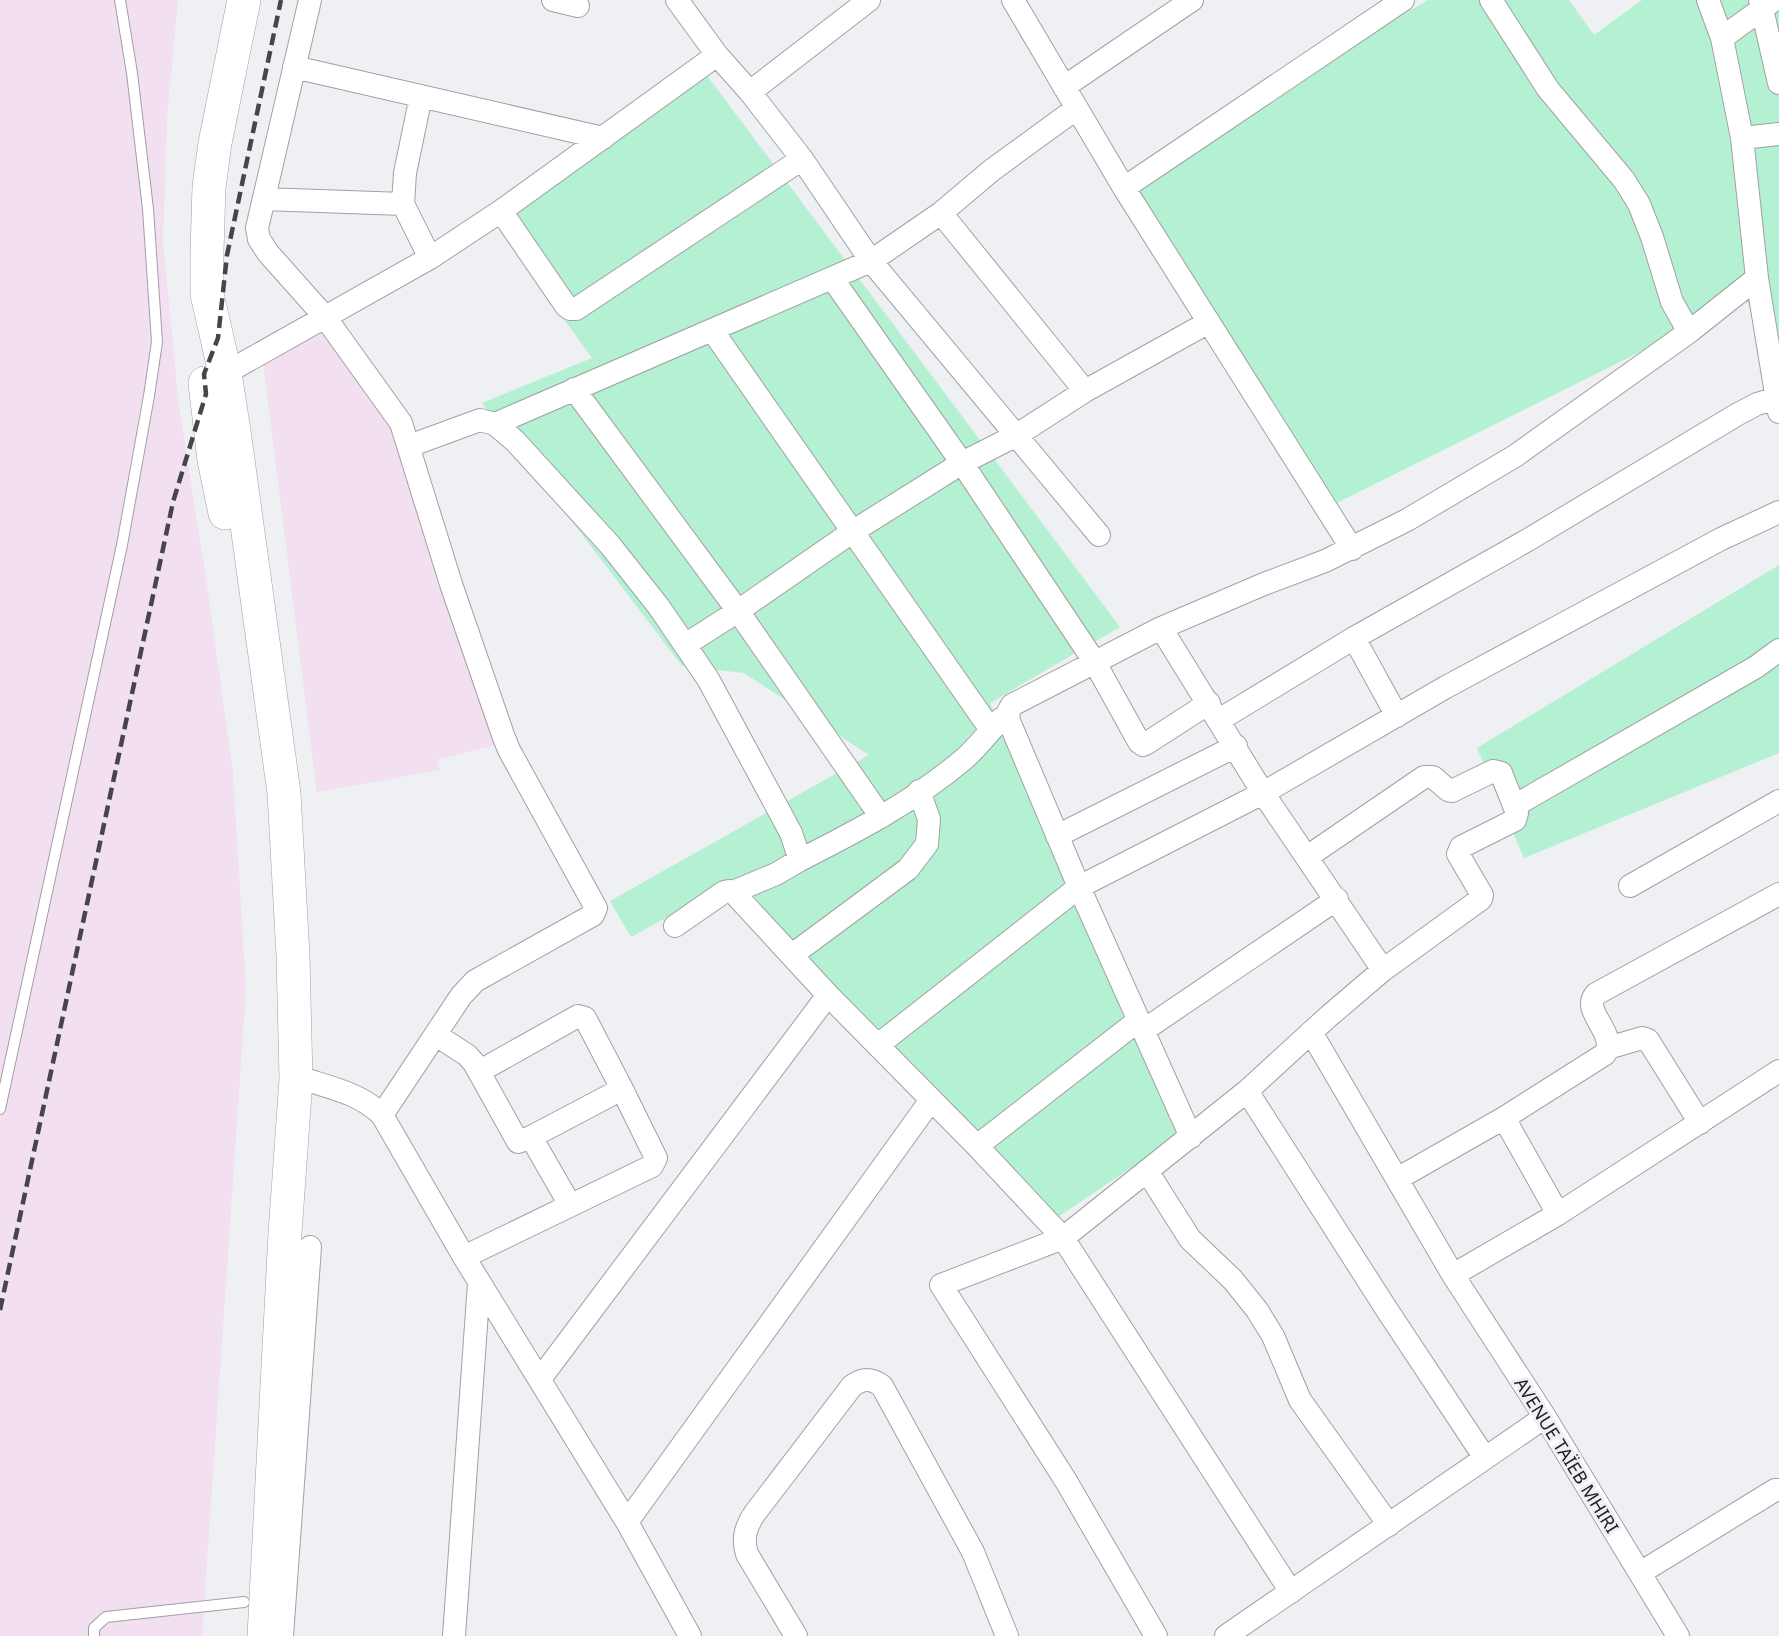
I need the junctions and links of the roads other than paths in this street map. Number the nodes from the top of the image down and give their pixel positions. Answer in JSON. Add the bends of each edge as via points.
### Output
{"nodes":[{"id":1,"x":120,"y":0,"type":"edge"},
{"id":2,"x":225,"y":0,"type":"edge"},
{"id":3,"x":244,"y":0,"type":"edge"},
{"id":4,"x":310,"y":0,"type":"edge"},
{"id":5,"x":553,"y":0,"type":"edge"},
{"id":6,"x":869,"y":0,"type":"edge"},
{"id":7,"x":1013,"y":0,"type":"edge"},
{"id":8,"x":1192,"y":0,"type":"edge"},
{"id":9,"x":1403,"y":0,"type":"edge"},
{"id":10,"x":1491,"y":0,"type":"edge"},
{"id":11,"x":1708,"y":0,"type":"edge"},
{"id":12,"x":683,"y":2,"type":"edge"},
{"id":13,"x":1766,"y":2,"type":"edge"},
{"id":14,"x":578,"y":6,"type":"dead end"},
{"id":15,"x":1722,"y":38,"type":"junction"},
{"id":16,"x":717,"y":55,"type":"junction"},
{"id":17,"x":294,"y":67,"type":"junction"},
{"id":18,"x":1779,"y":83,"type":"edge"},
{"id":19,"x":1064,"y":87,"type":"junction"},
{"id":20,"x":750,"y":92,"type":"junction"},
{"id":21,"x":421,"y":96,"type":"junction"},
{"id":22,"x":1077,"y":108,"type":"junction"},
{"id":23,"x":1779,"y":134,"type":"edge"},
{"id":24,"x":603,"y":138,"type":"junction"},
{"id":25,"x":1742,"y":138,"type":"junction"},
{"id":26,"x":802,"y":159,"type":"junction"},
{"id":27,"x":1125,"y":188,"type":"junction"},
{"id":28,"x":264,"y":199,"type":"junction"},
{"id":29,"x":403,"y":204,"type":"junction"},
{"id":30,"x":501,"y":211,"type":"junction"},
{"id":31,"x":941,"y":213,"type":"junction"},
{"id":32,"x":430,"y":258,"type":"junction"},
{"id":33,"x":871,"y":261,"type":"junction"},
{"id":34,"x":832,"y":278,"type":"junction"},
{"id":35,"x":1758,"y":278,"type":"junction"},
{"id":36,"x":325,"y":317,"type":"junction"},
{"id":37,"x":1209,"y":322,"type":"junction"},
{"id":38,"x":712,"y":330,"type":"junction"},
{"id":39,"x":1689,"y":332,"type":"junction"},
{"id":40,"x":215,"y":379,"type":"junction"},
{"id":41,"x":574,"y":389,"type":"junction"},
{"id":42,"x":1085,"y":391,"type":"junction"},
{"id":43,"x":1778,"y":406,"type":"edge"},
{"id":44,"x":495,"y":424,"type":"junction"},
{"id":45,"x":1017,"y":435,"type":"junction"},
{"id":46,"x":409,"y":446,"type":"junction"},
{"id":47,"x":962,"y":463,"type":"junction"},
{"id":48,"x":1779,"y":512,"type":"edge"},
{"id":49,"x":852,"y":532,"type":"junction"},
{"id":50,"x":1099,"y":535,"type":"dead end"},
{"id":51,"x":1352,"y":549,"type":"junction"},
{"id":52,"x":738,"y":611,"type":"junction"},
{"id":53,"x":1161,"y":628,"type":"junction"},
{"id":54,"x":1354,"y":638,"type":"junction"},
{"id":55,"x":685,"y":645,"type":"junction"},
{"id":56,"x":1779,"y":650,"type":"edge"},
{"id":57,"x":1094,"y":661,"type":"junction"},
{"id":58,"x":1008,"y":712,"type":"junction"},
{"id":59,"x":1214,"y":712,"type":"junction"},
{"id":60,"x":1396,"y":716,"type":"junction"},
{"id":61,"x":991,"y":730,"type":"junction"},
{"id":62,"x":1236,"y":746,"type":"junction"},
{"id":63,"x":919,"y":791,"type":"junction"},
{"id":64,"x":1263,"y":793,"type":"junction"},
{"id":65,"x":1779,"y":801,"type":"edge"},
{"id":66,"x":1514,"y":806,"type":"junction"},
{"id":67,"x":881,"y":817,"type":"junction"},
{"id":68,"x":1057,"y":836,"type":"junction"},
{"id":69,"x":1307,"y":856,"type":"junction"},
{"id":70,"x":800,"y":860,"type":"junction"},
{"id":71,"x":1630,"y":886,"type":"dead end"},
{"id":72,"x":1079,"y":887,"type":"junction"},
{"id":73,"x":734,"y":892,"type":"junction"},
{"id":74,"x":1779,"y":894,"type":"edge"},
{"id":75,"x":1337,"y":899,"type":"junction"},
{"id":76,"x":675,"y":926,"type":"dead end"},
{"id":77,"x":792,"y":955,"type":"junction"},
{"id":78,"x":1383,"y":970,"type":"junction"},
{"id":79,"x":828,"y":994,"type":"junction"},
{"id":80,"x":1141,"y":1025,"type":"junction"},
{"id":81,"x":1311,"y":1032,"type":"junction"},
{"id":82,"x":436,"y":1035,"type":"junction"},
{"id":83,"x":878,"y":1045,"type":"junction"},
{"id":84,"x":1608,"y":1048,"type":"junction"},
{"id":85,"x":480,"y":1071,"type":"junction"},
{"id":86,"x":1779,"y":1071,"type":"edge"},
{"id":87,"x":296,"y":1079,"type":"junction"},
{"id":88,"x":622,"y":1089,"type":"junction"},
{"id":89,"x":1247,"y":1091,"type":"junction"},
{"id":90,"x":931,"y":1100,"type":"junction"},
{"id":91,"x":0,"y":1109,"type":"edge"},
{"id":92,"x":382,"y":1115,"type":"junction"},
{"id":93,"x":1504,"y":1118,"type":"junction"},
{"id":94,"x":1700,"y":1123,"type":"junction"},
{"id":95,"x":531,"y":1137,"type":"junction"},
{"id":96,"x":1191,"y":1137,"type":"junction"},
{"id":97,"x":977,"y":1146,"type":"junction"},
{"id":98,"x":1147,"y":1171,"type":"junction"},
{"id":99,"x":1397,"y":1179,"type":"junction"},
{"id":100,"x":570,"y":1205,"type":"junction"},
{"id":101,"x":1558,"y":1214,"type":"junction"},
{"id":102,"x":1063,"y":1238,"type":"junction"},
{"id":103,"x":310,"y":1247,"type":"dead end"},
{"id":104,"x":464,"y":1257,"type":"junction"},
{"id":105,"x":1453,"y":1275,"type":"junction"},
{"id":106,"x":479,"y":1283,"type":"junction"},
{"id":107,"x":540,"y":1379,"type":"junction"},
{"id":108,"x":1545,"y":1417,"type":"junction"},
{"id":109,"x":1485,"y":1458,"type":"junction"},
{"id":110,"x":1779,"y":1490,"type":"edge"},
{"id":111,"x":627,"y":1522,"type":"junction"},
{"id":112,"x":1389,"y":1525,"type":"junction"},
{"id":113,"x":1640,"y":1573,"type":"junction"},
{"id":114,"x":1291,"y":1592,"type":"junction"},
{"id":115,"x":243,"y":1602,"type":"junction"},
{"id":116,"x":94,"y":1636,"type":"edge"},
{"id":117,"x":241,"y":1636,"type":"edge"},
{"id":118,"x":264,"y":1636,"type":"edge"},
{"id":119,"x":282,"y":1636,"type":"edge"},
{"id":120,"x":454,"y":1636,"type":"edge"},
{"id":121,"x":690,"y":1636,"type":"edge"},
{"id":122,"x":796,"y":1636,"type":"edge"},
{"id":123,"x":1007,"y":1636,"type":"edge"},
{"id":124,"x":1156,"y":1636,"type":"edge"},
{"id":125,"x":1226,"y":1636,"type":"edge"},
{"id":126,"x":1678,"y":1636,"type":"edge"}],
"edges":[{"from":1,"to":91,"type":"lane","via":[[148,209],[157,342],[122,544]]},
{"from":2,"to":40,"type":"highway","via":[[195,202],[201,357]]},
{"from":3,"to":40,"type":"highway","via":[[209,187],[207,294]]},
{"from":4,"to":17,"type":"street"},
{"from":5,"to":14,"type":"street"},
{"from":6,"to":20,"type":"street"},
{"from":7,"to":19,"type":"street"},
{"from":8,"to":19,"type":"street"},
{"from":9,"to":27,"type":"street"},
{"from":10,"to":39,"type":"street","via":[[1548,89],[1624,180],[1652,237],[1672,302]]},
{"from":11,"to":15,"type":"street"},
{"from":12,"to":16,"type":"street"},
{"from":13,"to":15,"type":"street"},
{"from":13,"to":18,"type":"street"},
{"from":15,"to":25,"type":"street"},
{"from":16,"to":20,"type":"street"},
{"from":16,"to":24,"type":"street"},
{"from":17,"to":21,"type":"street"},
{"from":17,"to":28,"type":"street"},
{"from":19,"to":22,"type":"street"},
{"from":20,"to":26,"type":"street"},
{"from":21,"to":24,"type":"street"},
{"from":21,"to":29,"type":"street","via":[[405,173]]},
{"from":22,"to":27,"type":"street"},
{"from":22,"to":31,"type":"street"},
{"from":23,"to":25,"type":"street"},
{"from":24,"to":30,"type":"street"},
{"from":25,"to":35,"type":"street"},
{"from":26,"to":30,"type":"street","via":[[576,309],[566,306]]},
{"from":26,"to":33,"type":"street"},
{"from":27,"to":37,"type":"street"},
{"from":28,"to":29,"type":"street"},
{"from":28,"to":36,"type":"street","via":[[257,228],[259,239]]},
{"from":29,"to":32,"type":"street"},
{"from":30,"to":32,"type":"street"},
{"from":31,"to":33,"type":"street"},
{"from":31,"to":42,"type":"street"},
{"from":32,"to":36,"type":"street"},
{"from":33,"to":34,"type":"street"},
{"from":33,"to":45,"type":"street"},
{"from":34,"to":38,"type":"street"},
{"from":34,"to":47,"type":"street"},
{"from":35,"to":39,"type":"street"},
{"from":35,"to":43,"type":"street"},
{"from":36,"to":40,"type":"street"},
{"from":36,"to":46,"type":"street","via":[[394,410]]},
{"from":37,"to":42,"type":"street"},
{"from":37,"to":51,"type":"street"},
{"from":38,"to":41,"type":"street"},
{"from":38,"to":49,"type":"street"},
{"from":39,"to":51,"type":"street","via":[[1515,456]]},
{"from":40,"to":87,"type":"highway","via":[[284,793]]},
{"from":40,"to":115,"type":"highway","via":[[214,460],[244,603],[258,708],[276,936],[277,1078]]},
{"from":41,"to":44,"type":"street"},
{"from":41,"to":52,"type":"street"},
{"from":42,"to":45,"type":"street"},
{"from":43,"to":54,"type":"street","via":[[1757,404],[1738,414]]},
{"from":44,"to":46,"type":"street","via":[[480,420]]},
{"from":44,"to":55,"type":"street","via":[[610,545]]},
{"from":45,"to":47,"type":"street"},
{"from":45,"to":50,"type":"street"},
{"from":46,"to":82,"type":"street","via":[[508,750],[596,908],[593,915],[475,981]]},
{"from":47,"to":49,"type":"street"},
{"from":47,"to":57,"type":"street"},
{"from":48,"to":60,"type":"street","via":[[1721,539]]},
{"from":49,"to":52,"type":"street"},
{"from":49,"to":61,"type":"street"},
{"from":51,"to":53,"type":"street"},
{"from":52,"to":55,"type":"street"},
{"from":52,"to":67,"type":"street"},
{"from":53,"to":57,"type":"street"},
{"from":53,"to":59,"type":"street"},
{"from":54,"to":59,"type":"street"},
{"from":54,"to":60,"type":"street"},
{"from":55,"to":70,"type":"street","via":[[729,716],[791,833]]},
{"from":56,"to":66,"type":"street"},
{"from":57,"to":58,"type":"street","via":[[1012,705]]},
{"from":57,"to":59,"type":"street","via":[[1143,745]]},
{"from":58,"to":61,"type":"street"},
{"from":58,"to":68,"type":"street","via":[[1008,721]]},
{"from":59,"to":62,"type":"street"},
{"from":60,"to":64,"type":"street"},
{"from":61,"to":63,"type":"street","via":[[964,759]]},
{"from":62,"to":64,"type":"street"},
{"from":62,"to":68,"type":"street"},
{"from":63,"to":67,"type":"street"},
{"from":63,"to":77,"type":"street","via":[[929,819],[927,844],[908,869]]},
{"from":64,"to":69,"type":"street"},
{"from":64,"to":72,"type":"street"},
{"from":65,"to":71,"type":"street"},
{"from":66,"to":69,"type":"street","via":[[1498,771],[1452,791],[1433,777],[1424,777]]},
{"from":66,"to":78,"type":"street","via":[[1515,819],[1458,851],[1481,899]]},
{"from":67,"to":70,"type":"street"},
{"from":68,"to":72,"type":"street"},
{"from":69,"to":75,"type":"street"},
{"from":70,"to":73,"type":"street"},
{"from":72,"to":80,"type":"street"},
{"from":72,"to":83,"type":"street"},
{"from":73,"to":76,"type":"street","via":[[724,892]]},
{"from":73,"to":77,"type":"street"},
{"from":74,"to":84,"type":"street","via":[[1596,994],[1591,1005]]},
{"from":75,"to":78,"type":"street"},
{"from":75,"to":80,"type":"street"},
{"from":77,"to":79,"type":"street"},
{"from":78,"to":81,"type":"street"},
{"from":79,"to":83,"type":"street"},
{"from":79,"to":107,"type":"street"},
{"from":80,"to":96,"type":"street"},
{"from":80,"to":97,"type":"street"},
{"from":81,"to":89,"type":"street"},
{"from":81,"to":99,"type":"street","name":"AVENUE TAÏEB MHIRI"},
{"from":82,"to":85,"type":"street","via":[[467,1055]]},
{"from":82,"to":92,"type":"street"},
{"from":83,"to":90,"type":"street"},
{"from":84,"to":93,"type":"street","via":[[1605,1054]]},
{"from":84,"to":94,"type":"street","via":[[1642,1038],[1648,1040]]},
{"from":85,"to":88,"type":"street","via":[[578,1016],[585,1018]]},
{"from":85,"to":95,"type":"street","via":[[516,1142]]},
{"from":86,"to":94,"type":"street"},
{"from":87,"to":92,"type":"street","via":[[359,1098]]},
{"from":87,"to":118,"type":"highway"},
{"from":88,"to":95,"type":"street"},
{"from":88,"to":100,"type":"street","via":[[656,1161],[649,1168]]},
{"from":89,"to":96,"type":"street"},
{"from":89,"to":109,"type":"street"},
{"from":90,"to":97,"type":"street"},
{"from":90,"to":111,"type":"street"},
{"from":92,"to":104,"type":"street"},
{"from":93,"to":99,"type":"street"},
{"from":93,"to":101,"type":"street"},
{"from":94,"to":101,"type":"street"},
{"from":95,"to":100,"type":"street"},
{"from":96,"to":98,"type":"street"},
{"from":97,"to":102,"type":"street"},
{"from":98,"to":102,"type":"street"},
{"from":98,"to":112,"type":"street","via":[[1190,1239],[1233,1280],[1265,1322],[1303,1405]]},
{"from":99,"to":105,"type":"street","name":"AVENUE TAÏEB MHIRI"},
{"from":100,"to":104,"type":"street"},
{"from":101,"to":105,"type":"street"},
{"from":102,"to":114,"type":"street"},
{"from":102,"to":124,"type":"street","via":[[941,1285],[1066,1481]]},
{"from":103,"to":119,"type":"street"},
{"from":104,"to":106,"type":"street"},
{"from":105,"to":108,"type":"street","name":"AVENUE TAÏEB MHIRI"},
{"from":106,"to":107,"type":"street"},
{"from":106,"to":120,"type":"street"},
{"from":107,"to":111,"type":"street"},
{"from":108,"to":109,"type":"street"},
{"from":108,"to":113,"type":"street","name":"AVENUE TAÏEB MHIRI"},
{"from":109,"to":112,"type":"street"},
{"from":110,"to":113,"type":"street"},
{"from":111,"to":121,"type":"street"},
{"from":112,"to":114,"type":"street"},
{"from":113,"to":126,"type":"street","name":"AVENUE TAÏEB MHIRI"},
{"from":114,"to":125,"type":"street"},
{"from":115,"to":116,"type":"lane","via":[[106,1617],[94,1628]]},
{"from":115,"to":117,"type":"highway"},
{"from":122,"to":123,"type":"street","via":[[747,1554],[746,1530],[852,1386],[868,1379],[882,1386],[960,1526]]}]}
